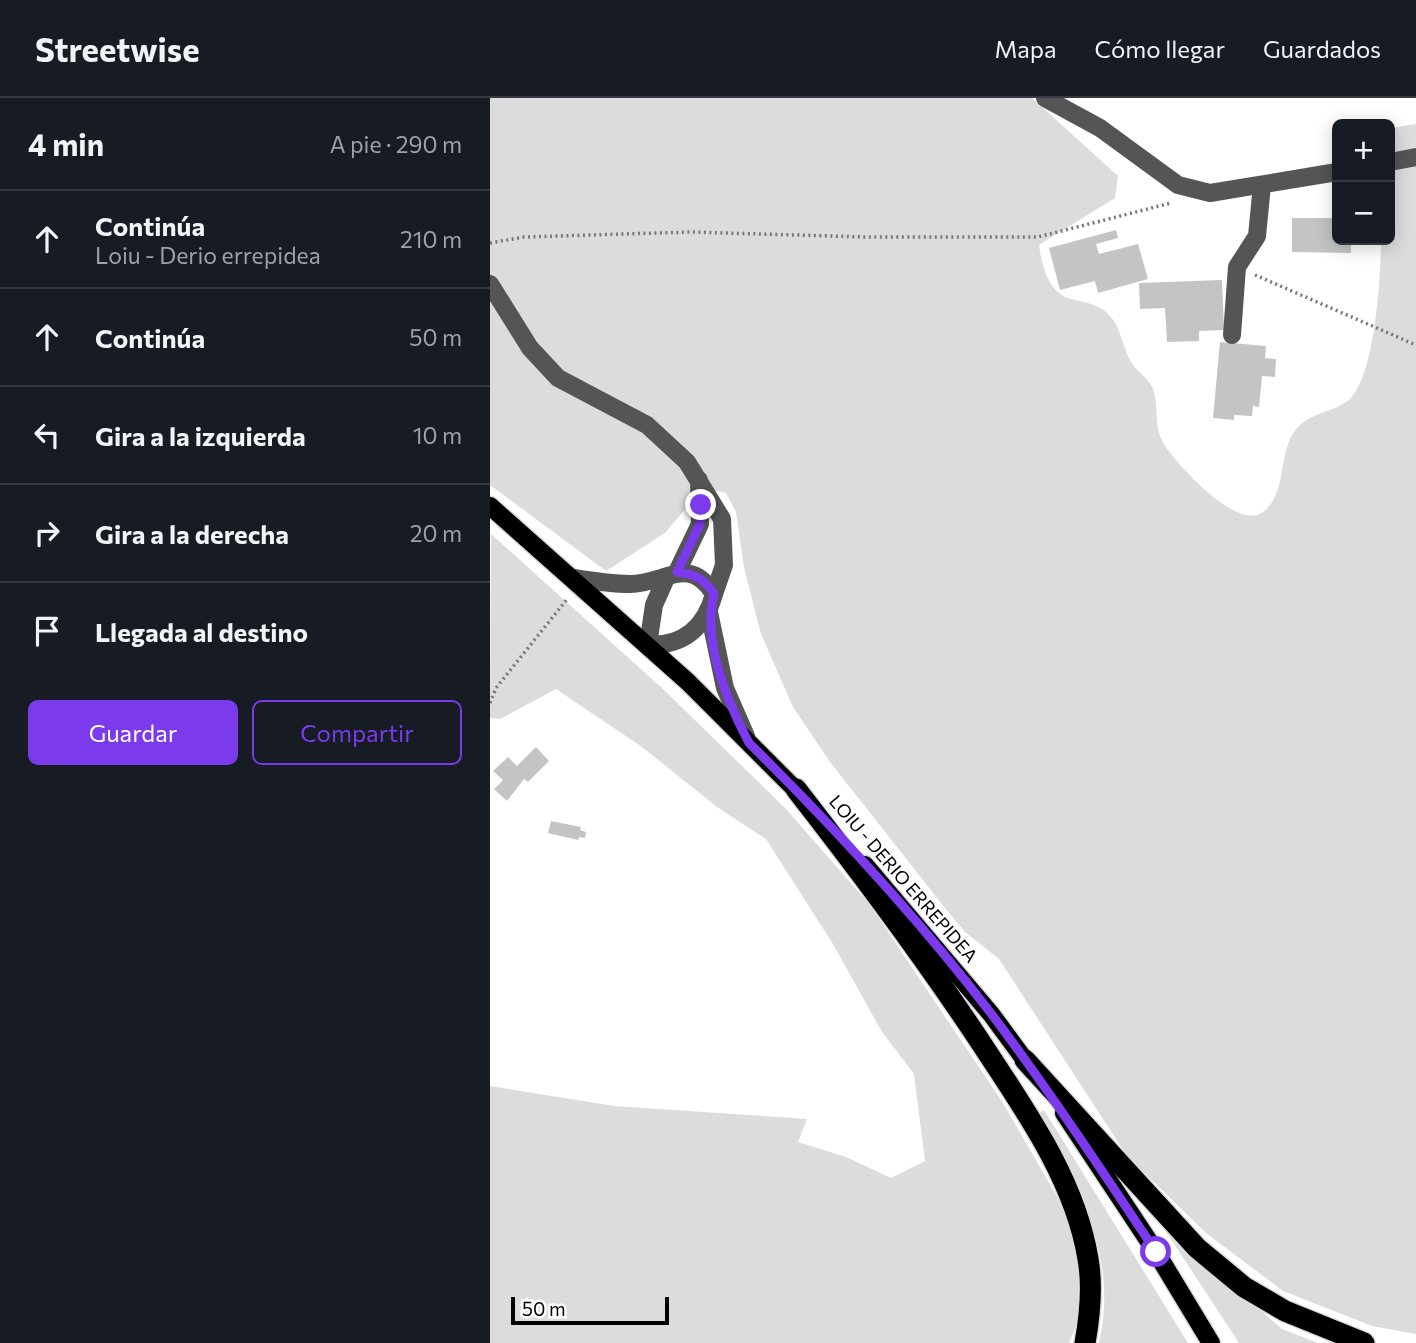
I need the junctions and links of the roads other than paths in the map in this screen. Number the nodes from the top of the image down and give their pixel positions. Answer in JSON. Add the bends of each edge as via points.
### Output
{"nodes":[{"id":1,"x":1045,"y":98,"type":"edge"},
{"id":2,"x":1416,"y":157,"type":"edge"},
{"id":3,"x":1395,"y":161,"type":"edge"},
{"id":4,"x":1332,"y":173,"type":"edge"},
{"id":5,"x":1262,"y":185,"type":"junction"},
{"id":6,"x":490,"y":284,"type":"edge"},
{"id":7,"x":1232,"y":335,"type":"dead end"},
{"id":8,"x":699,"y":480,"type":"junction"},
{"id":9,"x":490,"y":506,"type":"edge"},
{"id":10,"x":672,"y":575,"type":"junction"},
{"id":11,"x":577,"y":580,"type":"junction"},
{"id":12,"x":714,"y":594,"type":"junction"},
{"id":13,"x":709,"y":612,"type":"junction"},
{"id":14,"x":648,"y":645,"type":"junction"},
{"id":15,"x":749,"y":743,"type":"junction"},
{"id":16,"x":796,"y":789,"type":"junction"},
{"id":17,"x":1025,"y":1060,"type":"junction"},
{"id":18,"x":1085,"y":1343,"type":"edge"},
{"id":19,"x":1211,"y":1343,"type":"edge"},
{"id":20,"x":1364,"y":1343,"type":"edge"}],
"edges":[{"from":1,"to":5,"type":"street","via":[[1100,128],[1178,185],[1210,193]]},
{"from":2,"to":3,"type":"street"},
{"from":4,"to":5,"type":"street"},
{"from":5,"to":7,"type":"street","via":[[1257,236],[1237,267]]},
{"from":6,"to":8,"type":"street","via":[[530,348],[558,378],[647,425],[668,441]]},
{"from":8,"to":10,"type":"street","via":[[700,524]]},
{"from":8,"to":12,"type":"street","via":[[722,519],[724,565]]},
{"from":9,"to":11,"type":"main road","name":"LOIU - DERIO ERREPIDEA"},
{"from":10,"to":11,"type":"street","via":[[632,584]]},
{"from":10,"to":12,"type":"street","via":[[692,573]]},
{"from":10,"to":14,"type":"street","via":[[654,605]]},
{"from":11,"to":14,"type":"main road","name":"LOIU - DERIO ERREPIDEA"},
{"from":12,"to":13,"type":"street"},
{"from":13,"to":14,"type":"street","via":[[685,639],[666,646]]},
{"from":13,"to":15,"type":"street","via":[[725,688]]},
{"from":14,"to":15,"type":"main road","name":"LOIU - DERIO ERREPIDEA"},
{"from":15,"to":16,"type":"main road","name":"LOIU - DERIO ERREPIDEA"},
{"from":16,"to":17,"type":"main road","name":"LOIU - DERIO ERREPIDEA","via":[[890,893]]},
{"from":16,"to":18,"type":"highway","via":[[954,1001],[1053,1158],[1088,1259],[1091,1311]]},
{"from":17,"to":19,"type":"main road","name":"LOIU - DERIO ERREPIDEA","via":[[1149,1240]]},
{"from":17,"to":20,"type":"highway","via":[[1196,1248],[1244,1287],[1285,1311]]}]}
